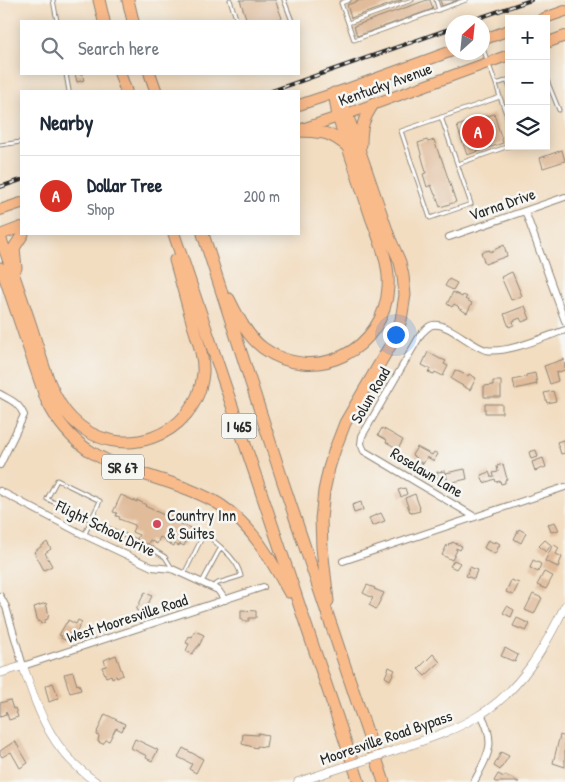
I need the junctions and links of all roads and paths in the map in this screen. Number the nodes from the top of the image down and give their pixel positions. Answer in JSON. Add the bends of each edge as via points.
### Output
{"nodes":[{"id":1,"x":53,"y":0,"type":"edge"},
{"id":2,"x":99,"y":0,"type":"edge"},
{"id":3,"x":128,"y":0,"type":"edge"},
{"id":4,"x":230,"y":0,"type":"edge"},
{"id":5,"x":284,"y":0,"type":"edge"},
{"id":6,"x":349,"y":0,"type":"edge"},
{"id":7,"x":412,"y":0,"type":"edge"},
{"id":8,"x":436,"y":0,"type":"edge"},
{"id":9,"x":466,"y":0,"type":"edge"},
{"id":10,"x":439,"y":10,"type":"junction"},
{"id":11,"x":565,"y":11,"type":"edge"},
{"id":12,"x":550,"y":16,"type":"edge"},
{"id":13,"x":57,"y":20,"type":"edge"},
{"id":14,"x":104,"y":20,"type":"edge"},
{"id":15,"x":133,"y":20,"type":"edge"},
{"id":16,"x":237,"y":20,"type":"edge"},
{"id":17,"x":292,"y":20,"type":"edge"},
{"id":18,"x":348,"y":23,"type":"junction"},
{"id":19,"x":505,"y":31,"type":"edge"},
{"id":20,"x":565,"y":36,"type":"edge"},
{"id":21,"x":490,"y":37,"type":"edge"},
{"id":22,"x":550,"y":41,"type":"edge"},
{"id":23,"x":445,"y":53,"type":"edge"},
{"id":24,"x":505,"y":56,"type":"edge"},
{"id":25,"x":488,"y":62,"type":"junction"},
{"id":26,"x":66,"y":75,"type":"edge"},
{"id":27,"x":120,"y":75,"type":"edge"},
{"id":28,"x":150,"y":75,"type":"edge"},
{"id":29,"x":505,"y":81,"type":"edge"},
{"id":30,"x":496,"y":84,"type":"junction"},
{"id":31,"x":69,"y":90,"type":"edge"},
{"id":32,"x":126,"y":90,"type":"edge"},
{"id":33,"x":156,"y":90,"type":"edge"},
{"id":34,"x":551,"y":90,"type":"edge"},
{"id":35,"x":334,"y":93,"type":"junction"},
{"id":36,"x":500,"y":97,"type":"junction"},
{"id":37,"x":374,"y":103,"type":"junction"},
{"id":38,"x":300,"y":105,"type":"edge"},
{"id":39,"x":504,"y":108,"type":"edge"},
{"id":40,"x":559,"y":110,"type":"dead end"},
{"id":41,"x":342,"y":115,"type":"junction"},
{"id":42,"x":441,"y":117,"type":"junction"},
{"id":43,"x":300,"y":130,"type":"edge"},
{"id":44,"x":300,"y":130,"type":"edge"},
{"id":45,"x":20,"y":142,"type":"edge"},
{"id":46,"x":0,"y":144,"type":"edge"},
{"id":47,"x":348,"y":147,"type":"junction"},
{"id":48,"x":505,"y":147,"type":"edge"},
{"id":49,"x":361,"y":152,"type":"junction"},
{"id":50,"x":458,"y":164,"type":"junction"},
{"id":51,"x":565,"y":197,"type":"edge"},
{"id":52,"x":20,"y":203,"type":"edge"},
{"id":53,"x":0,"y":210,"type":"edge"},
{"id":54,"x":526,"y":211,"type":"junction"},
{"id":55,"x":20,"y":228,"type":"edge"},
{"id":56,"x":22,"y":235,"type":"edge"},
{"id":57,"x":168,"y":235,"type":"edge"},
{"id":58,"x":174,"y":235,"type":"edge"},
{"id":59,"x":203,"y":235,"type":"edge"},
{"id":60,"x":0,"y":236,"type":"edge"},
{"id":61,"x":449,"y":237,"type":"dead end"},
{"id":62,"x":1,"y":268,"type":"edge"},
{"id":63,"x":215,"y":273,"type":"junction"},
{"id":64,"x":18,"y":287,"type":"junction"},
{"id":65,"x":565,"y":321,"type":"edge"},
{"id":66,"x":565,"y":330,"type":"edge"},
{"id":67,"x":0,"y":394,"type":"edge"},
{"id":68,"x":364,"y":451,"type":"joint"},
{"id":69,"x":0,"y":465,"type":"edge"},
{"id":70,"x":565,"y":488,"type":"edge"},
{"id":71,"x":0,"y":491,"type":"edge"},
{"id":72,"x":475,"y":517,"type":"junction"},
{"id":73,"x":91,"y":520,"type":"junction"},
{"id":74,"x":84,"y":535,"type":"junction"},
{"id":75,"x":136,"y":541,"type":"dead end"},
{"id":76,"x":147,"y":546,"type":"dead end"},
{"id":77,"x":221,"y":548,"type":"junction"},
{"id":78,"x":343,"y":561,"type":"dead end"},
{"id":79,"x":172,"y":569,"type":"junction"},
{"id":80,"x":184,"y":574,"type":"junction"},
{"id":81,"x":202,"y":583,"type":"junction"},
{"id":82,"x":211,"y":587,"type":"junction"},
{"id":83,"x":262,"y":587,"type":"dead end"},
{"id":84,"x":0,"y":596,"type":"edge"},
{"id":85,"x":225,"y":600,"type":"junction"},
{"id":86,"x":565,"y":606,"type":"edge"},
{"id":87,"x":303,"y":618,"type":"junction"},
{"id":88,"x":332,"y":627,"type":"junction"},
{"id":89,"x":23,"y":666,"type":"junction"},
{"id":90,"x":0,"y":673,"type":"edge"},
{"id":91,"x":481,"y":714,"type":"junction"},
{"id":92,"x":96,"y":782,"type":"edge"},
{"id":93,"x":298,"y":782,"type":"edge"},
{"id":94,"x":359,"y":782,"type":"edge"},
{"id":95,"x":384,"y":782,"type":"edge"},
{"id":96,"x":474,"y":782,"type":"edge"}],
"edges":[{"from":1,"to":13,"type":"lane"},
{"from":2,"to":14,"type":"highway"},
{"from":3,"to":15,"type":"highway"},
{"from":4,"to":16,"type":"lane"},
{"from":5,"to":17,"type":"lane"},
{"from":6,"to":18,"type":"lane","via":[[341,3]]},
{"from":7,"to":18,"type":"lane"},
{"from":8,"to":10,"type":"lane"},
{"from":9,"to":10,"type":"lane"},
{"from":10,"to":18,"type":"lane","via":[[354,40]]},
{"from":11,"to":12,"type":"main road"},
{"from":19,"to":21,"type":"main road"},
{"from":20,"to":22,"type":"main road"},
{"from":23,"to":35,"type":"main road","name":"Kentucky Avenue"},
{"from":24,"to":25,"type":"main road","name":"Kentucky Avenue"},
{"from":25,"to":30,"type":"lane"},
{"from":25,"to":37,"type":"main road","name":"Kentucky Avenue"},
{"from":26,"to":31,"type":"lane"},
{"from":27,"to":32,"type":"highway"},
{"from":28,"to":33,"type":"highway"},
{"from":29,"to":30,"type":"lane"},
{"from":30,"to":36,"type":"lane"},
{"from":34,"to":40,"type":"lane"},
{"from":35,"to":38,"type":"main road","name":"Kentucky Avenue"},
{"from":35,"to":41,"type":"highway"},
{"from":36,"to":39,"type":"lane"},
{"from":36,"to":42,"type":"lane"},
{"from":37,"to":41,"type":"main road","name":"Kentucky Avenue"},
{"from":37,"to":49,"type":"highway","via":[[363,122]]},
{"from":41,"to":43,"type":"main road","name":"Kentucky Avenue"},
{"from":41,"to":47,"type":"highway"},
{"from":41,"to":49,"type":"highway"},
{"from":42,"to":50,"type":"lane"},
{"from":42,"to":50,"type":"lane","via":[[401,132],[430,218],[471,204]]},
{"from":44,"to":47,"type":"highway","via":[[328,134]]},
{"from":45,"to":46,"type":"lane"},
{"from":47,"to":63,"type":"highway","via":[[388,279],[384,311],[367,339],[335,360],[309,364],[284,359],[262,347],[249,334]]},
{"from":48,"to":50,"type":"lane"},
{"from":49,"to":88,"type":"highway","via":[[402,269],[405,295],[397,333],[345,423],[325,482],[321,533]]},
{"from":51,"to":54,"type":"street","name":"Varna Drive"},
{"from":52,"to":53,"type":"main road"},
{"from":54,"to":61,"type":"street","name":"Varna Drive"},
{"from":54,"to":65,"type":"street"},
{"from":55,"to":60,"type":"main road"},
{"from":56,"to":64,"type":"highway","via":[[14,251]]},
{"from":57,"to":64,"type":"highway","via":[[203,372],[197,396],[181,420],[147,440],[134,443],[106,440],[82,428],[62,408]]},
{"from":58,"to":87,"type":"highway","number":"I 465"},
{"from":59,"to":63,"type":"highway","number":"I 465"},
{"from":60,"to":64,"type":"highway"},
{"from":62,"to":87,"type":"highway","number":"SR 67","via":[[46,399],[62,426],[102,459],[202,495],[233,514],[265,550]]},
{"from":63,"to":88,"type":"highway","number":"I 465"},
{"from":66,"to":68,"type":"street","name":"Solun Road","via":[[499,351],[486,350],[441,325],[429,326],[421,334],[362,436]]},
{"from":67,"to":69,"type":"street","via":[[16,403],[24,415]]},
{"from":68,"to":72,"type":"street","name":"Roselawn Lane"},
{"from":70,"to":72,"type":"street"},
{"from":71,"to":74,"type":"street","name":"Flight School Drive"},
{"from":72,"to":78,"type":"street"},
{"from":73,"to":73,"type":"lane","via":[[47,499],[57,480],[100,501]]},
{"from":73,"to":74,"type":"lane"},
{"from":73,"to":75,"type":"lane"},
{"from":74,"to":79,"type":"street","name":"Flight School Drive","via":[[152,567]]},
{"from":76,"to":79,"type":"lane","via":[[166,557]]},
{"from":77,"to":80,"type":"lane","via":[[207,535],[202,536]]},
{"from":77,"to":81,"type":"lane"},
{"from":77,"to":82,"type":"lane","via":[[230,556],[241,576]]},
{"from":79,"to":80,"type":"street","name":"Flight School Drive"},
{"from":80,"to":81,"type":"street","name":"Flight School Drive"},
{"from":81,"to":82,"type":"street","name":"Flight School Drive"},
{"from":82,"to":85,"type":"street","name":"Flight School Drive","via":[[218,590]]},
{"from":83,"to":85,"type":"street","name":"West Mooresville Road"},
{"from":84,"to":89,"type":"street"},
{"from":85,"to":89,"type":"street","name":"West Mooresville Road"},
{"from":86,"to":91,"type":"street","name":"Mooresville Road Bypass","via":[[523,676]]},
{"from":87,"to":94,"type":"highway","number":"I 465"},
{"from":88,"to":95,"type":"highway","number":"I 465"},
{"from":89,"to":90,"type":"street","name":"West Mooresville Road"},
{"from":89,"to":92,"type":"street","via":[[44,723],[55,741],[79,769]]},
{"from":91,"to":93,"type":"street","name":"Mooresville Road Bypass","bridge":true,"via":[[448,731]]},
{"from":91,"to":96,"type":"street","via":[[489,732],[490,746]]}]}
